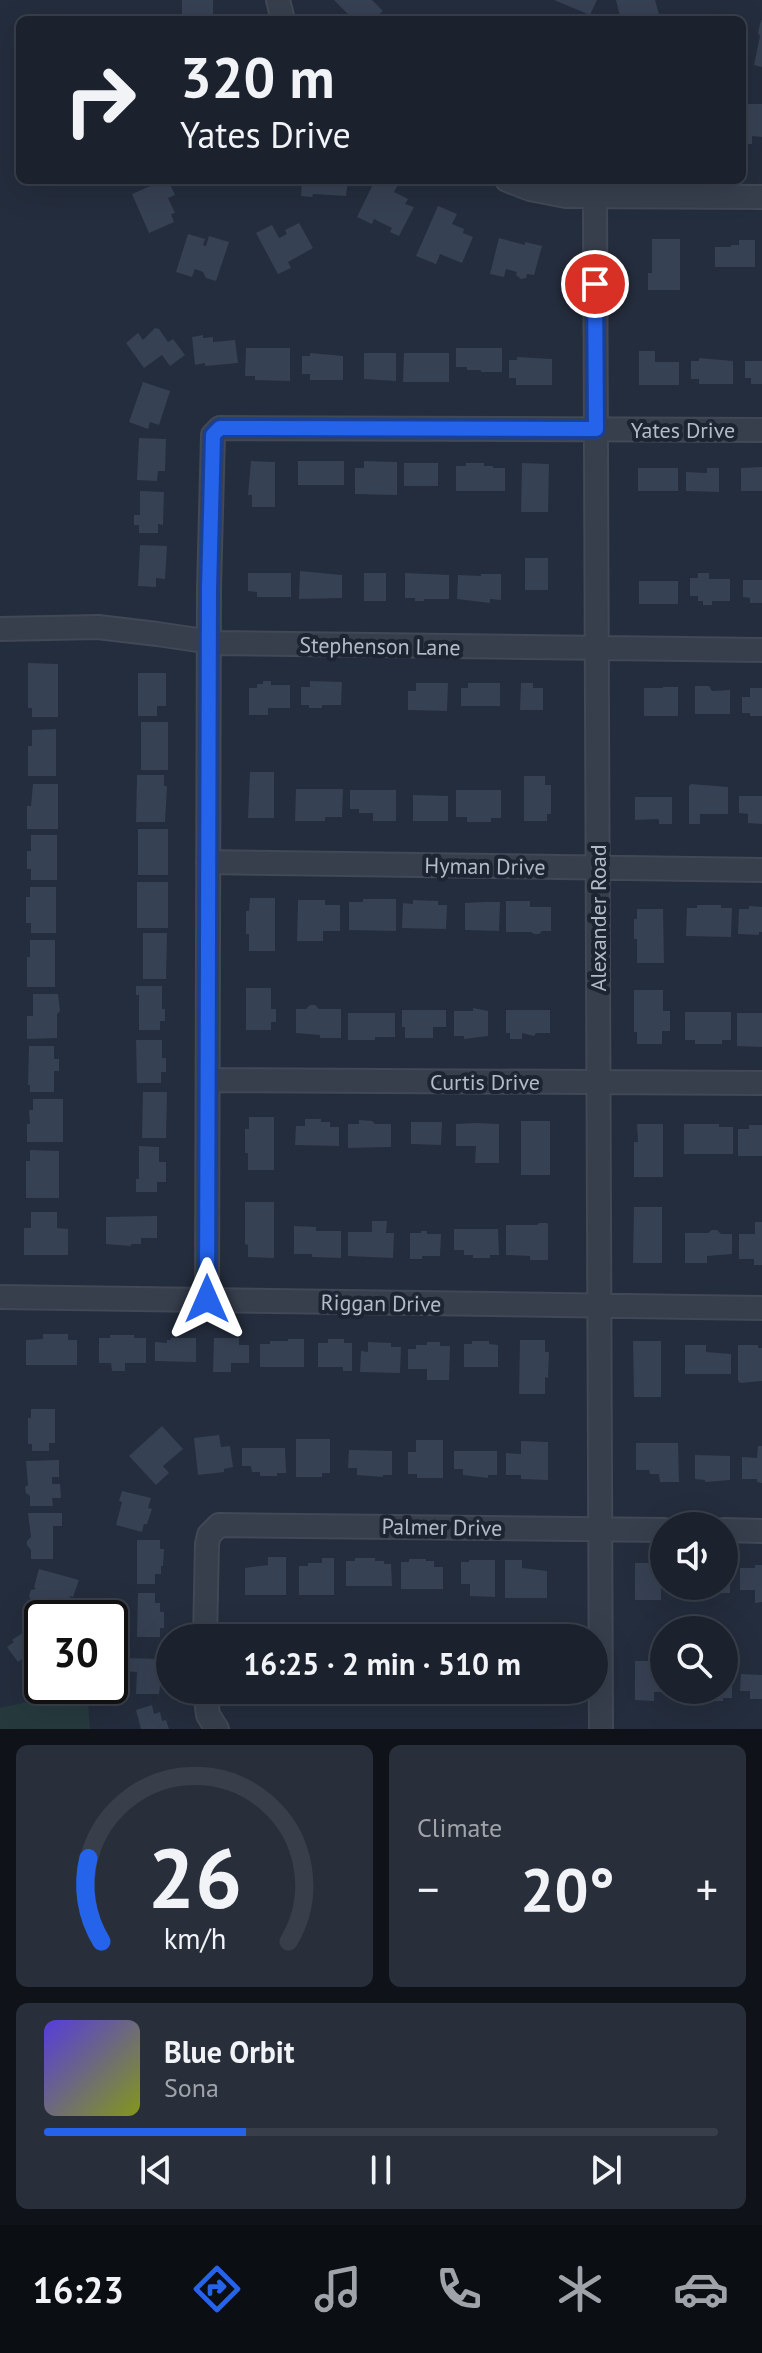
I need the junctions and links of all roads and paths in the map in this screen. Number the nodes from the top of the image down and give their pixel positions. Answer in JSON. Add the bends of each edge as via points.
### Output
{"nodes":[{"id":1,"x":517,"y":184,"type":"edge"},
{"id":2,"x":595,"y":197,"type":"junction"},
{"id":3,"x":762,"y":197,"type":"edge"},
{"id":4,"x":596,"y":429,"type":"junction"},
{"id":5,"x":762,"y":430,"type":"edge"},
{"id":6,"x":0,"y":629,"type":"edge"},
{"id":7,"x":210,"y":643,"type":"junction"},
{"id":8,"x":597,"y":648,"type":"junction"},
{"id":9,"x":762,"y":650,"type":"edge"},
{"id":10,"x":208,"y":862,"type":"junction"},
{"id":11,"x":598,"y":868,"type":"junction"},
{"id":12,"x":762,"y":870,"type":"edge"},
{"id":13,"x":208,"y":1080,"type":"junction"},
{"id":14,"x":598,"y":1082,"type":"junction"},
{"id":15,"x":762,"y":1083,"type":"edge"},
{"id":16,"x":0,"y":1297,"type":"edge"},
{"id":17,"x":207,"y":1299,"type":"junction"},
{"id":18,"x":599,"y":1306,"type":"junction"},
{"id":19,"x":762,"y":1308,"type":"edge"},
{"id":20,"x":600,"y":1529,"type":"junction"},
{"id":21,"x":650,"y":1530,"type":"edge"},
{"id":22,"x":738,"y":1530,"type":"edge"},
{"id":23,"x":762,"y":1531,"type":"edge"},
{"id":24,"x":205,"y":1624,"type":"edge"},
{"id":25,"x":207,"y":1704,"type":"edge"},
{"id":26,"x":217,"y":1729,"type":"edge"},
{"id":27,"x":601,"y":1729,"type":"edge"}],
"edges":[{"from":1,"to":2,"type":"street"},
{"from":2,"to":3,"type":"street"},
{"from":2,"to":4,"type":"street","name":"Alexander Road"},
{"from":4,"to":5,"type":"street","name":"Yates Drive"},
{"from":4,"to":7,"type":"street","name":"Yates Drive","via":[[220,428],[213,435],[211,453]]},
{"from":4,"to":8,"type":"street","name":"Alexander Road"},
{"from":6,"to":7,"type":"street","name":"Stephenson Lane","via":[[98,627]]},
{"from":7,"to":8,"type":"street","name":"Stephenson Lane"},
{"from":7,"to":10,"type":"street"},
{"from":8,"to":9,"type":"street","name":"Stephenson Lane"},
{"from":8,"to":11,"type":"street","name":"Alexander Road"},
{"from":10,"to":11,"type":"street","name":"Hyman Drive"},
{"from":10,"to":13,"type":"street"},
{"from":11,"to":12,"type":"street","name":"Hyman Drive"},
{"from":11,"to":14,"type":"street","name":"Alexander Road"},
{"from":13,"to":14,"type":"street","name":"Curtis Drive"},
{"from":13,"to":17,"type":"street"},
{"from":14,"to":15,"type":"street","name":"Curtis Drive"},
{"from":14,"to":18,"type":"street","name":"Alexander Road"},
{"from":16,"to":17,"type":"street","name":"Riggan Drive"},
{"from":17,"to":18,"type":"street","name":"Riggan Drive"},
{"from":18,"to":19,"type":"street","name":"Riggan Drive"},
{"from":18,"to":20,"type":"street","name":"Alexander Road"},
{"from":20,"to":21,"type":"street","name":"Palmer Drive"},
{"from":20,"to":24,"type":"street","name":"Palmer Drive","via":[[219,1525],[207,1544]]},
{"from":20,"to":27,"type":"street","name":"Alexander Road"},
{"from":22,"to":23,"type":"street"},
{"from":25,"to":26,"type":"street"}]}
